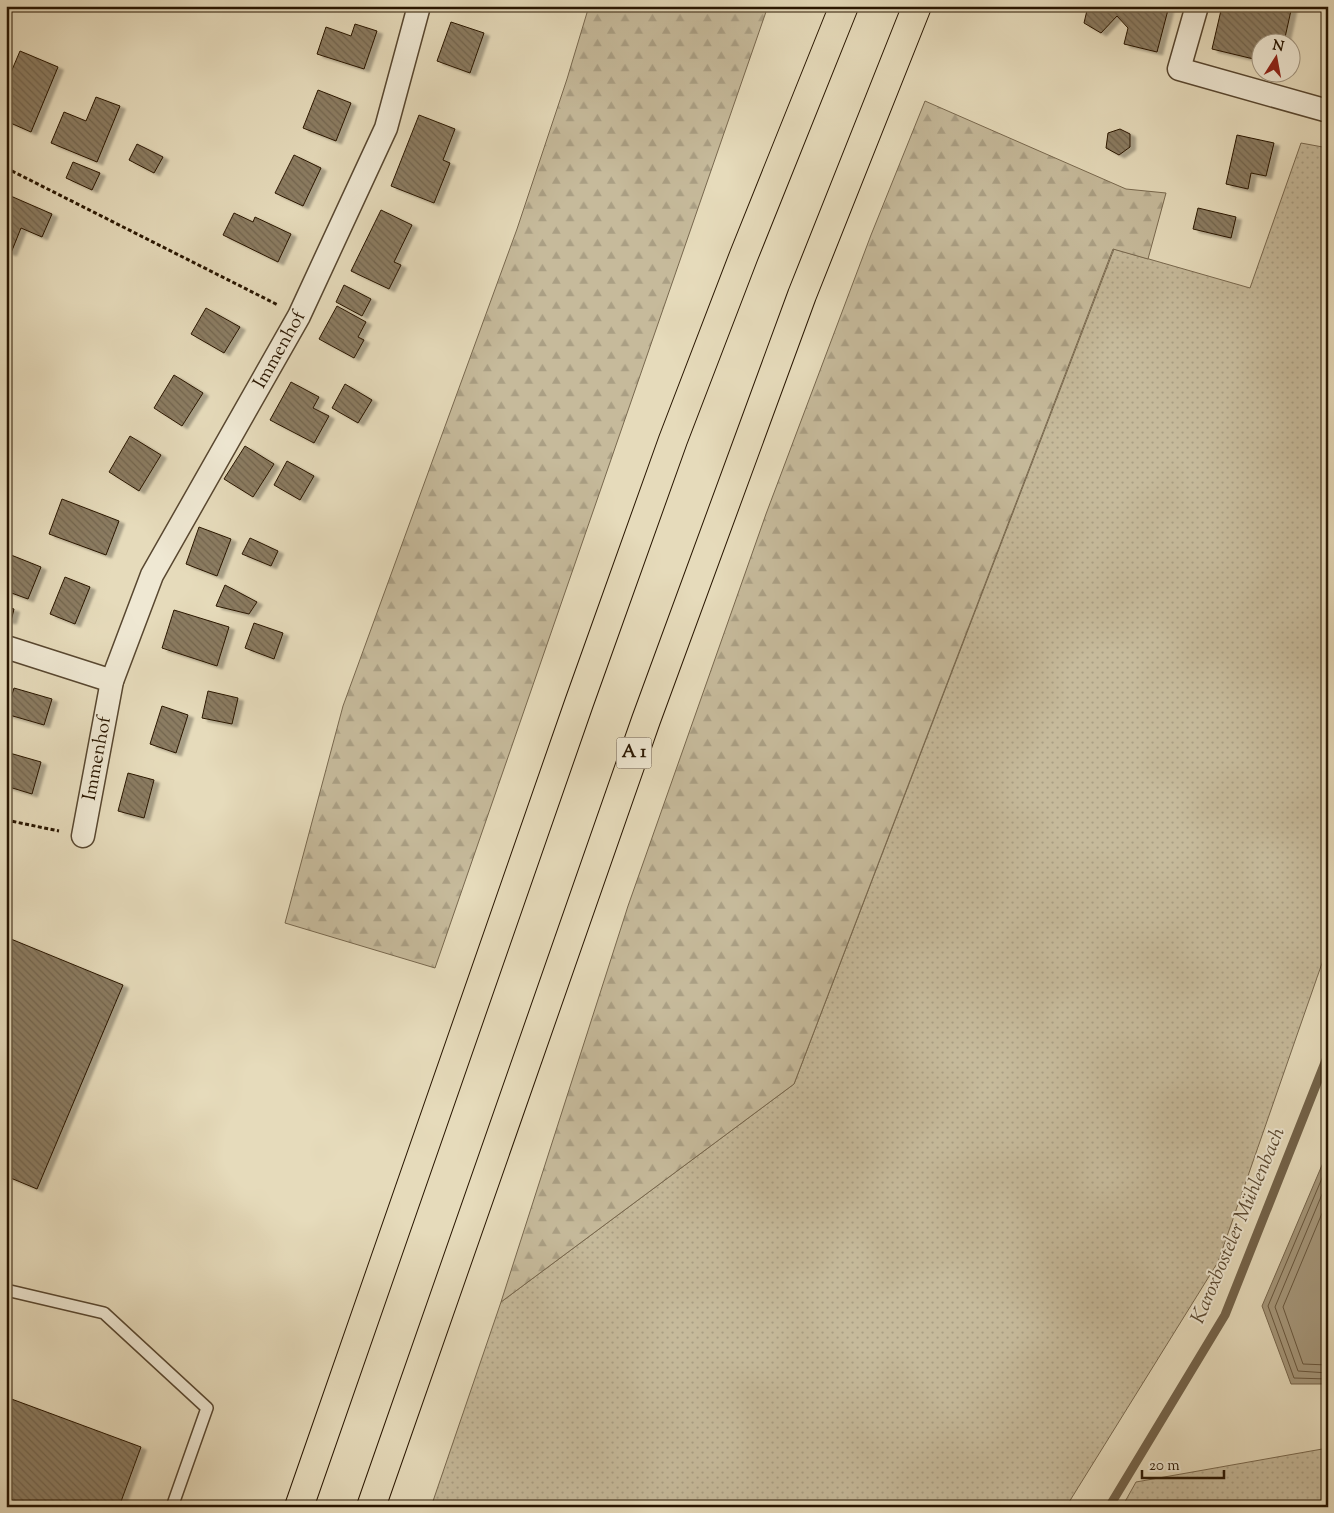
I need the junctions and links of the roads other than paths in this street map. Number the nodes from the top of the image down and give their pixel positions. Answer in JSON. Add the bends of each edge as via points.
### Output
{"nodes":[{"id":1,"x":419,"y":6,"type":"edge"},
{"id":2,"x":844,"y":6,"type":"edge"},
{"id":3,"x":917,"y":6,"type":"edge"},
{"id":4,"x":1197,"y":6,"type":"edge"},
{"id":5,"x":1328,"y":110,"type":"edge"},
{"id":6,"x":6,"y":647,"type":"edge"},
{"id":7,"x":112,"y":681,"type":"junction"},
{"id":8,"x":83,"y":836,"type":"road end"},
{"id":9,"x":6,"y":1290,"type":"edge"},
{"id":10,"x":172,"y":1507,"type":"edge"},
{"id":11,"x":299,"y":1507,"type":"edge"},
{"id":12,"x":371,"y":1507,"type":"edge"}],
"edges":[{"from":1,"to":7,"type":"street","name":"Immenhof","via":[[386,128],[300,316],[152,575]]},
{"from":2,"to":11,"type":"highway","via":[[673,440]]},
{"from":3,"to":12,"type":"highway","number":"A 1","via":[[802,295],[646,720]]},
{"from":4,"to":5,"type":"street","via":[[1179,69]]},
{"from":6,"to":7,"type":"street"},
{"from":7,"to":8,"type":"street","name":"Immenhof"},
{"from":9,"to":10,"type":"lane","via":[[104,1313],[207,1408]]}]}
